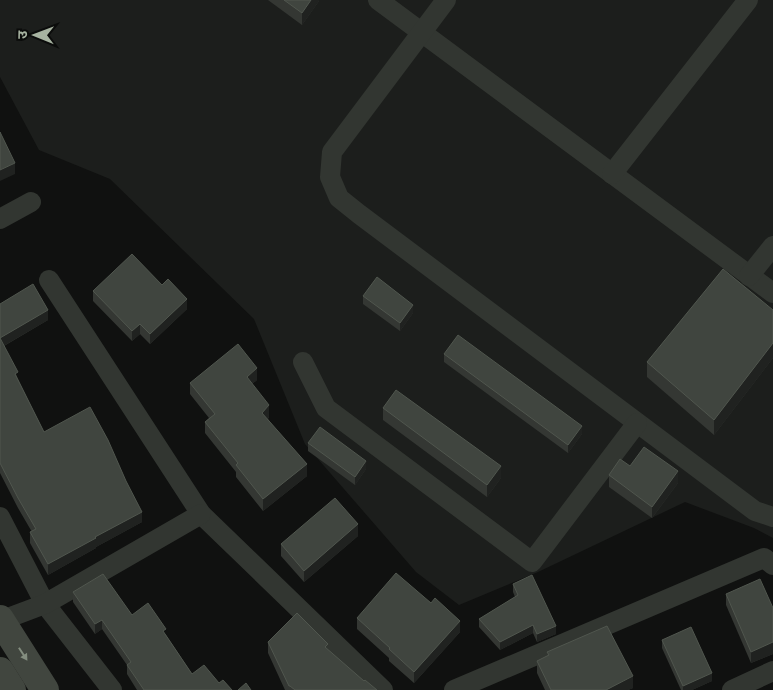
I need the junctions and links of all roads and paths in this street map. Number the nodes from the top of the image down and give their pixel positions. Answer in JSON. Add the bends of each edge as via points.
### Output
{"nodes":[{"id":1,"x":378,"y":0,"type":"edge"},
{"id":2,"x":446,"y":0,"type":"edge"},
{"id":3,"x":748,"y":0,"type":"edge"},
{"id":4,"x":422,"y":33,"type":"junction"},
{"id":5,"x":612,"y":174,"type":"junction"},
{"id":6,"x":32,"y":202,"type":"dead end"},
{"id":7,"x":0,"y":219,"type":"edge"},
{"id":8,"x":773,"y":246,"type":"edge"},
{"id":9,"x":749,"y":276,"type":"junction"},
{"id":10,"x":49,"y":280,"type":"dead end"},
{"id":11,"x":773,"y":293,"type":"edge"},
{"id":12,"x":303,"y":362,"type":"dead end"},
{"id":13,"x":637,"y":423,"type":"junction"},
{"id":14,"x":201,"y":514,"type":"junction"},
{"id":15,"x":0,"y":517,"type":"edge"},
{"id":16,"x":773,"y":517,"type":"edge"},
{"id":17,"x":773,"y":565,"type":"edge"},
{"id":18,"x":45,"y":604,"type":"junction"},
{"id":19,"x":0,"y":620,"type":"edge"},
{"id":20,"x":0,"y":671,"type":"edge"},
{"id":21,"x":768,"y":679,"type":"edge"},
{"id":22,"x":12,"y":690,"type":"edge"},
{"id":23,"x":45,"y":690,"type":"edge"},
{"id":24,"x":112,"y":690,"type":"edge"},
{"id":25,"x":383,"y":690,"type":"edge"},
{"id":26,"x":454,"y":690,"type":"edge"},
{"id":27,"x":732,"y":690,"type":"edge"}],
"edges":[{"from":1,"to":4,"type":"street"},
{"from":2,"to":4,"type":"street"},
{"from":3,"to":5,"type":"street"},
{"from":4,"to":5,"type":"street"},
{"from":4,"to":13,"type":"street","via":[[332,152],[330,178],[339,198]]},
{"from":5,"to":9,"type":"street"},
{"from":6,"to":7,"type":"street"},
{"from":8,"to":9,"type":"street"},
{"from":9,"to":11,"type":"street"},
{"from":10,"to":14,"type":"street"},
{"from":12,"to":13,"type":"street","via":[[326,408],[532,562]]},
{"from":13,"to":16,"type":"street","via":[[755,511]]},
{"from":14,"to":18,"type":"street"},
{"from":14,"to":25,"type":"street"},
{"from":15,"to":18,"type":"street"},
{"from":17,"to":26,"type":"street","via":[[764,558]]},
{"from":18,"to":19,"type":"street"},
{"from":18,"to":24,"type":"street"},
{"from":19,"to":23,"type":"main road","one_way":true},
{"from":20,"to":22,"type":"main road"},
{"from":21,"to":27,"type":"street"}]}
